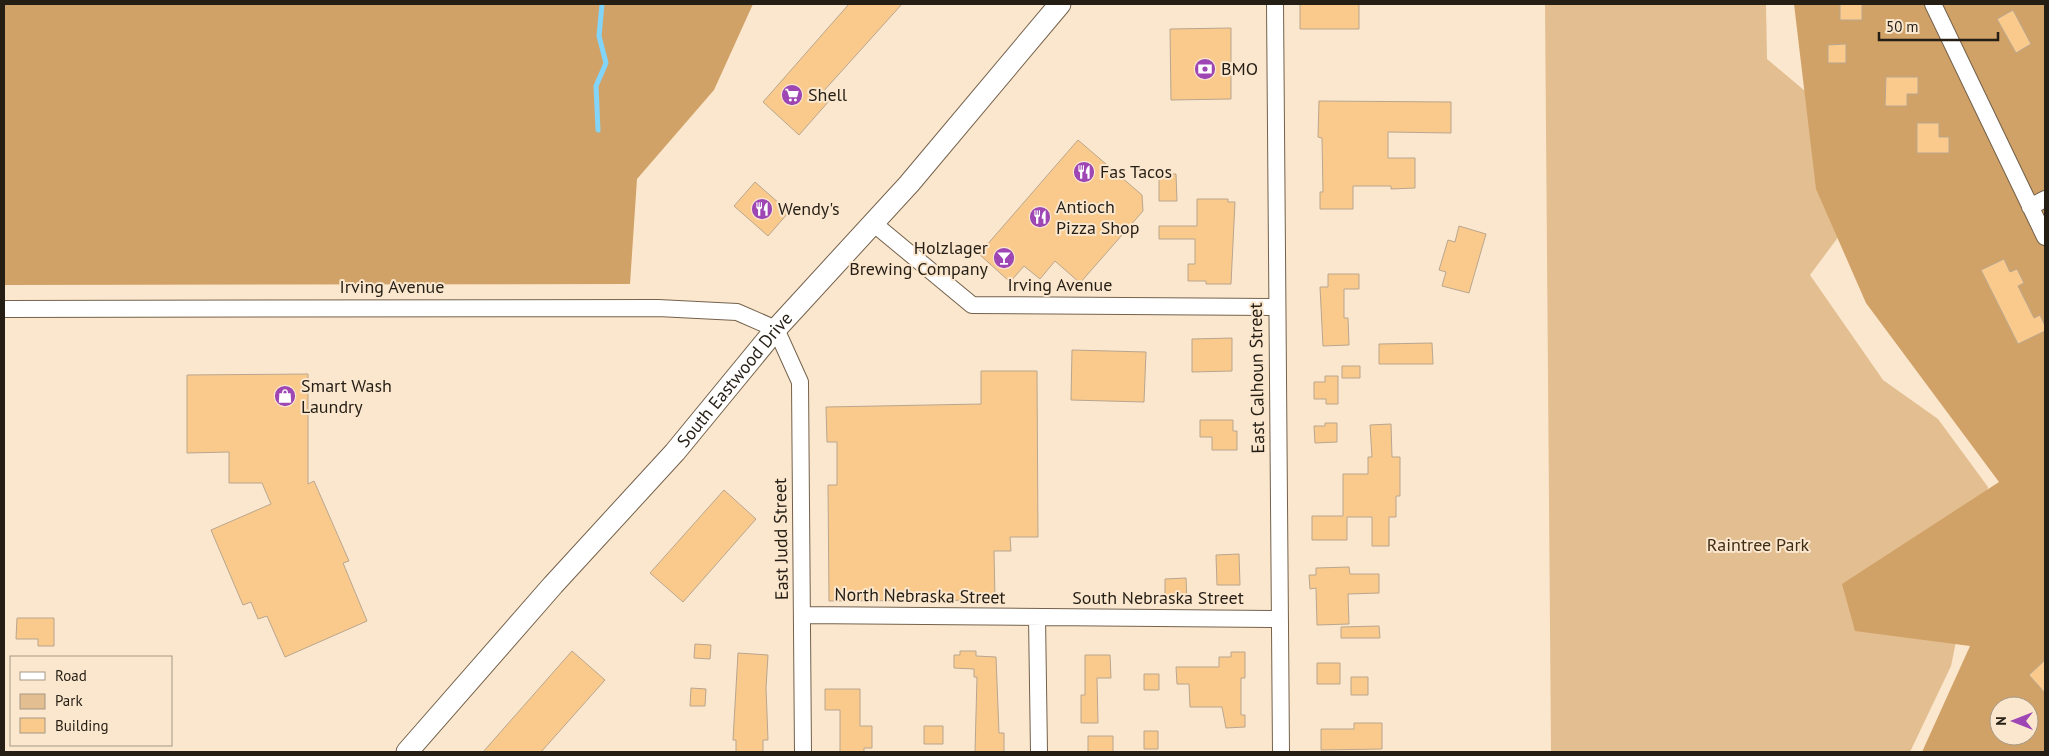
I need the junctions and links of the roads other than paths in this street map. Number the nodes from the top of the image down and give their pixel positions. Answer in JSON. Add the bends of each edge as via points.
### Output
{"nodes":[{"id":1,"x":1060,"y":4,"type":"edge"},
{"id":2,"x":1275,"y":4,"type":"edge"},
{"id":3,"x":1933,"y":4,"type":"edge"},
{"id":4,"x":2045,"y":198,"type":"edge"},
{"id":5,"x":2030,"y":207,"type":"junction"},
{"id":6,"x":874,"y":223,"type":"junction"},
{"id":7,"x":2045,"y":237,"type":"edge"},
{"id":8,"x":1276,"y":307,"type":"junction"},
{"id":9,"x":4,"y":309,"type":"edge"},
{"id":10,"x":776,"y":329,"type":"junction"},
{"id":11,"x":802,"y":615,"type":"junction"},
{"id":12,"x":1037,"y":617,"type":"junction"},
{"id":13,"x":1280,"y":619,"type":"junction"},
{"id":14,"x":406,"y":752,"type":"edge"},
{"id":15,"x":804,"y":752,"type":"edge"},
{"id":16,"x":1039,"y":752,"type":"edge"},
{"id":17,"x":1281,"y":752,"type":"edge"}],
"edges":[{"from":1,"to":6,"type":"main road","name":"South Eastwood Drive"},
{"from":2,"to":8,"type":"street","name":"East Calhoun Street"},
{"from":3,"to":5,"type":"street"},
{"from":4,"to":5,"type":"street"},
{"from":5,"to":7,"type":"street"},
{"from":6,"to":8,"type":"street","name":"Irving Avenue","via":[[972,305]]},
{"from":6,"to":10,"type":"main road","name":"South Eastwood Drive"},
{"from":8,"to":13,"type":"street","name":"East Calhoun Street"},
{"from":9,"to":10,"type":"street","name":"Irving Avenue","via":[[658,308],[737,312]]},
{"from":10,"to":11,"type":"street","name":"East Judd Street","via":[[800,382]]},
{"from":10,"to":14,"type":"main road","name":"South Eastwood Drive","via":[[675,452]]},
{"from":11,"to":12,"type":"street","name":"North Nebraska Street"},
{"from":11,"to":15,"type":"street","name":"East Judd Street"},
{"from":12,"to":13,"type":"street","name":"South Nebraska Street"},
{"from":12,"to":16,"type":"street"},
{"from":13,"to":17,"type":"street","name":"East Calhoun Street"}]}
